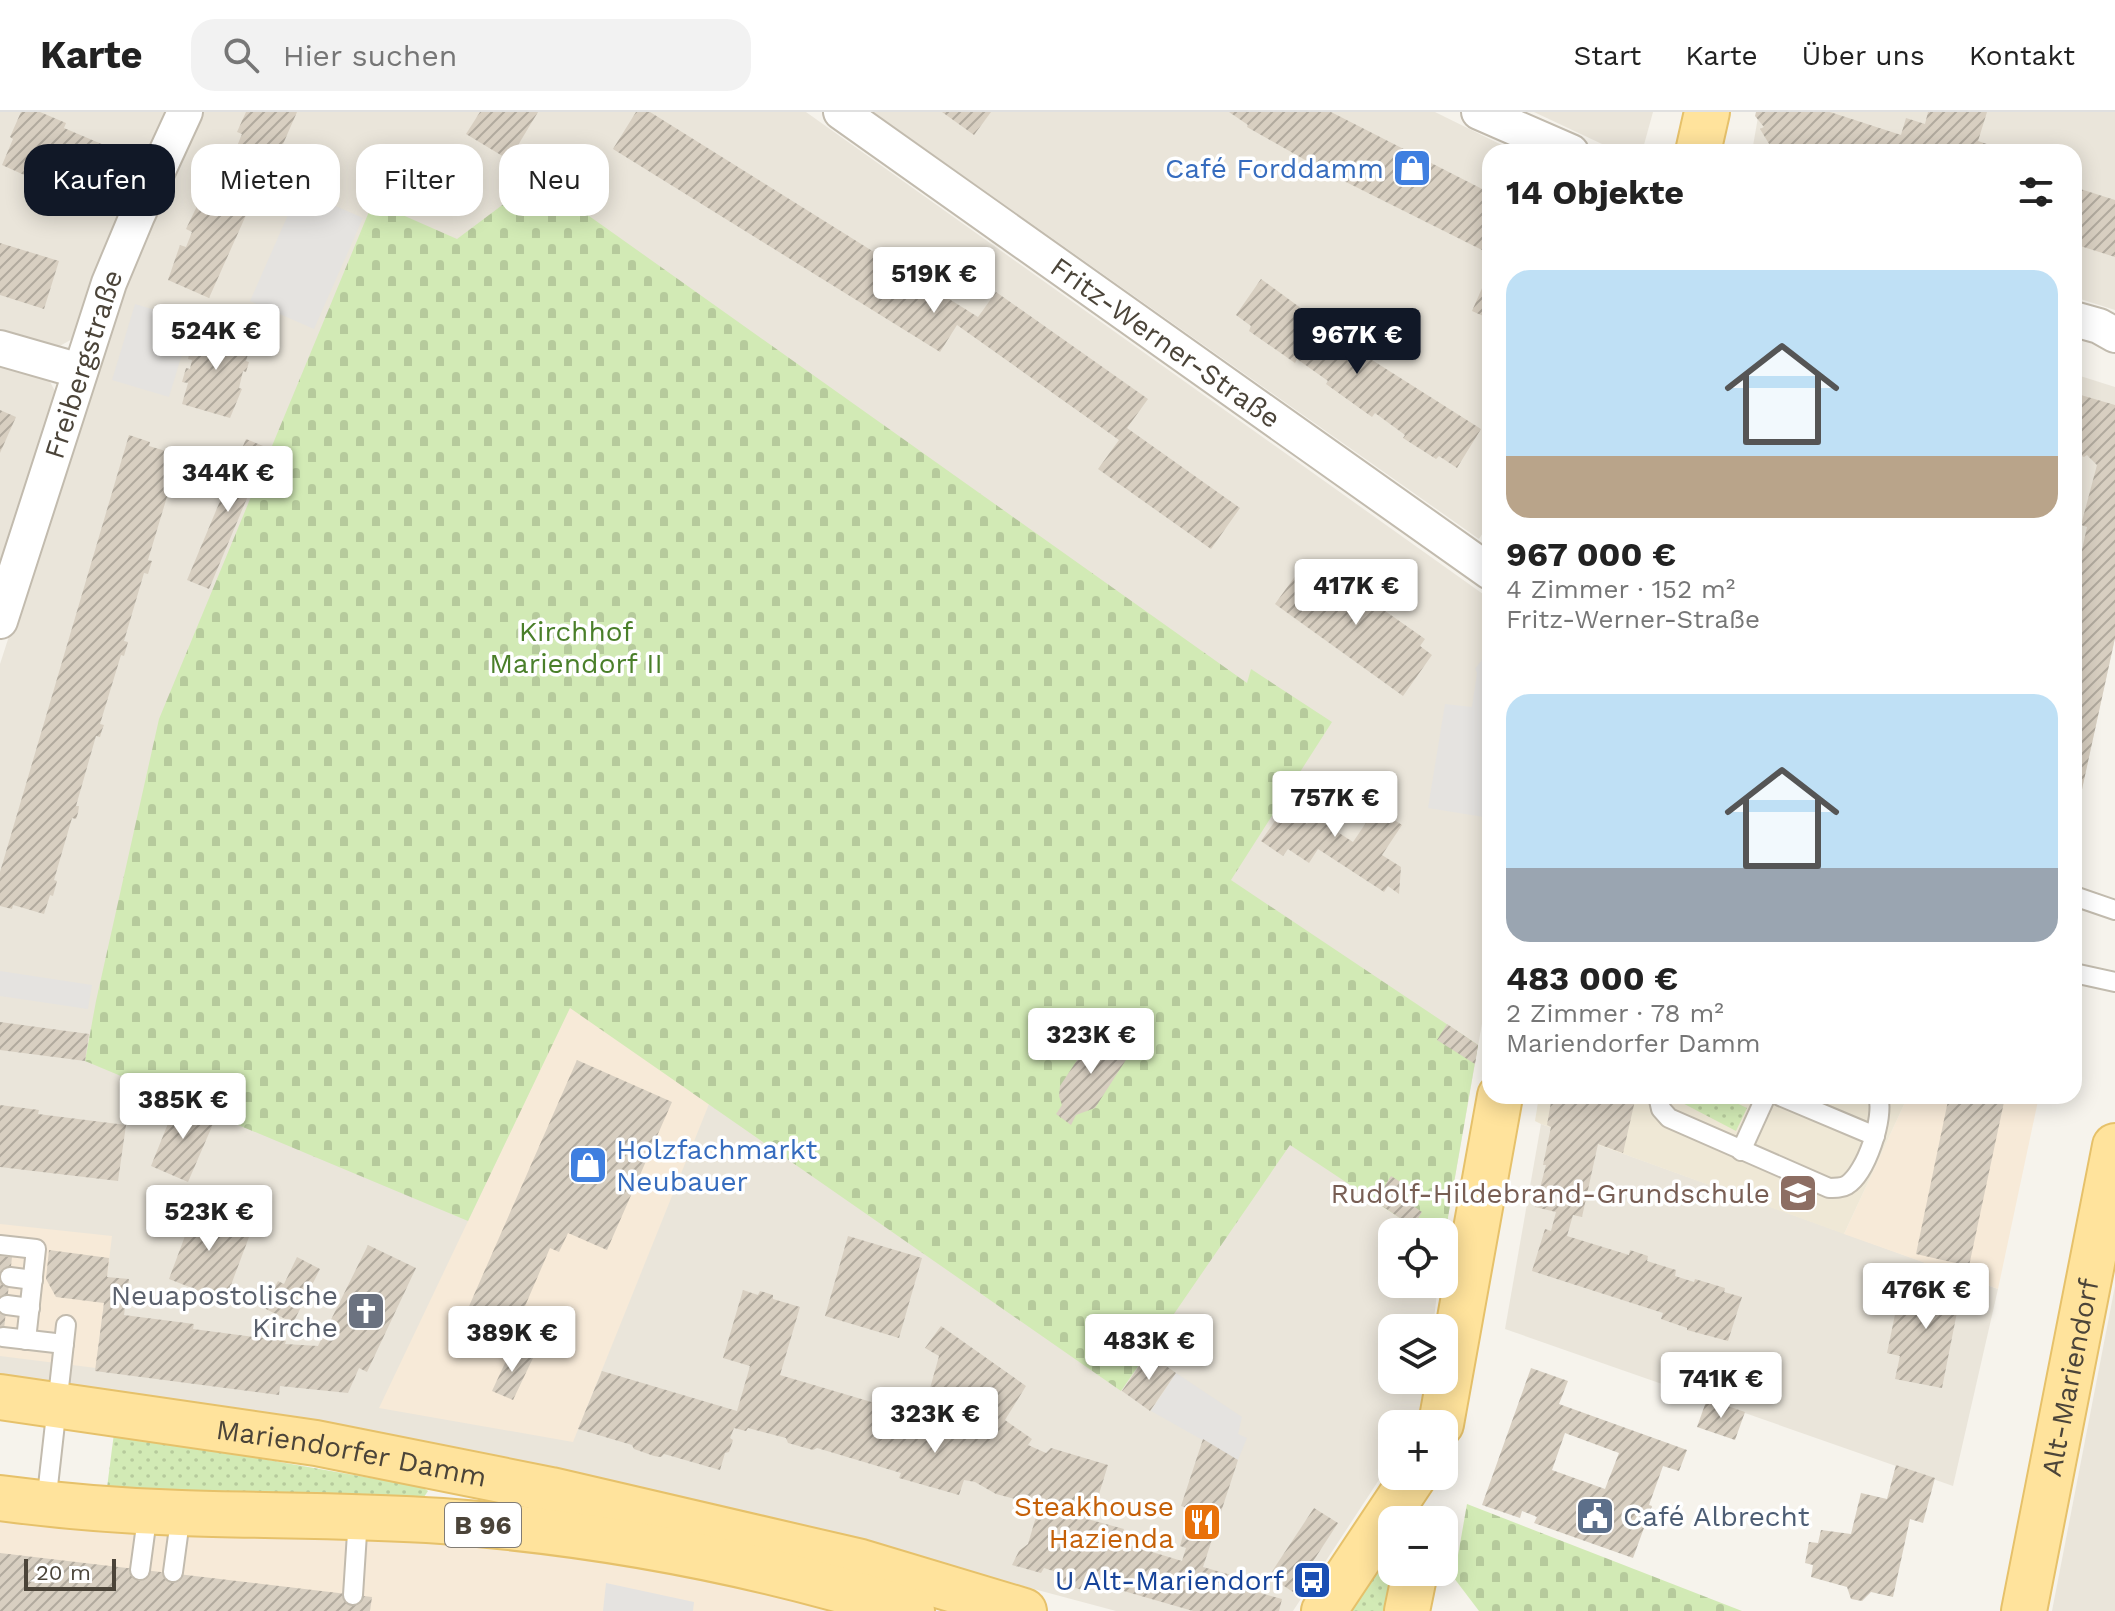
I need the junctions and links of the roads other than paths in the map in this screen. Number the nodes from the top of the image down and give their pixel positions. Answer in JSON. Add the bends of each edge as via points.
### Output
{"nodes":[{"id":1,"x":185,"y":112,"type":"edge"},
{"id":2,"x":841,"y":112,"type":"edge"},
{"id":3,"x":1479,"y":112,"type":"edge"},
{"id":4,"x":1707,"y":112,"type":"edge"},
{"id":5,"x":1553,"y":144,"type":"edge"},
{"id":6,"x":1700,"y":144,"type":"edge"},
{"id":7,"x":2082,"y":321,"type":"edge"},
{"id":8,"x":2115,"y":335,"type":"edge"},
{"id":9,"x":0,"y":348,"type":"edge"},
{"id":10,"x":80,"y":371,"type":"junction"},
{"id":11,"x":1482,"y":566,"type":"edge"},
{"id":12,"x":0,"y":621,"type":"edge"},
{"id":13,"x":2082,"y":899,"type":"edge"},
{"id":14,"x":2115,"y":910,"type":"edge"},
{"id":15,"x":2082,"y":975,"type":"edge"},
{"id":16,"x":2115,"y":982,"type":"edge"},
{"id":17,"x":1499,"y":1104,"type":"edge"},
{"id":18,"x":1660,"y":1104,"type":"edge"},
{"id":19,"x":1762,"y":1104,"type":"edge"},
{"id":20,"x":1799,"y":1104,"type":"edge"},
{"id":21,"x":1826,"y":1104,"type":"edge"},
{"id":22,"x":1881,"y":1104,"type":"edge"},
{"id":23,"x":1822,"y":1114,"type":"junction"},
{"id":24,"x":1875,"y":1136,"type":"junction"},
{"id":25,"x":1741,"y":1151,"type":"junction"},
{"id":26,"x":2114,"y":1152,"type":"edge"},
{"id":27,"x":0,"y":1245,"type":"edge"},
{"id":28,"x":10,"y":1277,"type":"dead end"},
{"id":29,"x":33,"y":1280,"type":"junction"},
{"id":30,"x":7,"y":1305,"type":"dead end"},
{"id":31,"x":30,"y":1308,"type":"junction"},
{"id":32,"x":3,"y":1337,"type":"dead end"},
{"id":33,"x":26,"y":1340,"type":"junction"},
{"id":34,"x":0,"y":1397,"type":"edge"},
{"id":35,"x":58,"y":1403,"type":"junction"},
{"id":36,"x":1444,"y":1410,"type":"edge"},
{"id":37,"x":1405,"y":1490,"type":"edge"},
{"id":38,"x":0,"y":1498,"type":"edge"},
{"id":39,"x":46,"y":1504,"type":"junction"},
{"id":40,"x":164,"y":1512,"type":"junction"},
{"id":41,"x":358,"y":1516,"type":"junction"},
{"id":42,"x":606,"y":1521,"type":"junction"},
{"id":43,"x":140,"y":1570,"type":"dead end"},
{"id":44,"x":173,"y":1572,"type":"dead end"},
{"id":45,"x":1412,"y":1586,"type":"edge"},
{"id":46,"x":353,"y":1595,"type":"dead end"},
{"id":47,"x":912,"y":1611,"type":"edge"},
{"id":48,"x":1024,"y":1611,"type":"edge"},
{"id":49,"x":1324,"y":1611,"type":"edge"},
{"id":50,"x":1407,"y":1611,"type":"edge"},
{"id":51,"x":2024,"y":1611,"type":"edge"}],
"edges":[{"from":1,"to":10,"type":"street","name":"Freibergstraße","via":[[109,283]]},
{"from":2,"to":11,"type":"street","name":"Fritz-Werner-Straße"},
{"from":3,"to":5,"type":"street"},
{"from":4,"to":6,"type":"main road"},
{"from":7,"to":8,"type":"street"},
{"from":9,"to":10,"type":"street"},
{"from":10,"to":12,"type":"street","name":"Freibergstraße"},
{"from":13,"to":14,"type":"lane"},
{"from":15,"to":16,"type":"lane"},
{"from":17,"to":36,"type":"main road"},
{"from":18,"to":25,"type":"lane","via":[[1669,1118]]},
{"from":19,"to":25,"type":"lane"},
{"from":20,"to":23,"type":"lane"},
{"from":21,"to":23,"type":"lane"},
{"from":22,"to":24,"type":"lane"},
{"from":23,"to":24,"type":"lane"},
{"from":24,"to":25,"type":"lane","via":[[1856,1178],[1844,1187],[1829,1188]]},
{"from":26,"to":51,"type":"main road","name":"Alt-Mariendorf"},
{"from":27,"to":29,"type":"lane","via":[[36,1249]]},
{"from":28,"to":29,"type":"lane"},
{"from":29,"to":31,"type":"lane"},
{"from":30,"to":31,"type":"lane"},
{"from":31,"to":33,"type":"lane"},
{"from":32,"to":33,"type":"lane"},
{"from":33,"to":35,"type":"lane","via":[[65,1335]]},
{"from":34,"to":35,"type":"main road","name":"Mariendorfer Damm","number":"B 96"},
{"from":35,"to":39,"type":"lane"},
{"from":35,"to":42,"type":"main road","name":"Mariendorfer Damm","number":"B 96","via":[[316,1443]]},
{"from":37,"to":49,"type":"main road"},
{"from":38,"to":39,"type":"main road","name":"Mariendorfer Damm","number":"B 96"},
{"from":39,"to":40,"type":"main road","name":"Mariendorfer Damm","number":"B 96"},
{"from":40,"to":41,"type":"main road","name":"Mariendorfer Damm","number":"B 96"},
{"from":40,"to":43,"type":"lane"},
{"from":40,"to":44,"type":"lane"},
{"from":41,"to":42,"type":"main road","name":"Mariendorfer Damm","number":"B 96","via":[[468,1523]]},
{"from":41,"to":46,"type":"lane"},
{"from":42,"to":47,"type":"main road","name":"Mariendorfer Damm","number":"B 96","via":[[818,1594]]},
{"from":42,"to":48,"type":"main road","name":"Mariendorfer Damm","number":"B 96","via":[[861,1562]]},
{"from":45,"to":50,"type":"main road"}]}
